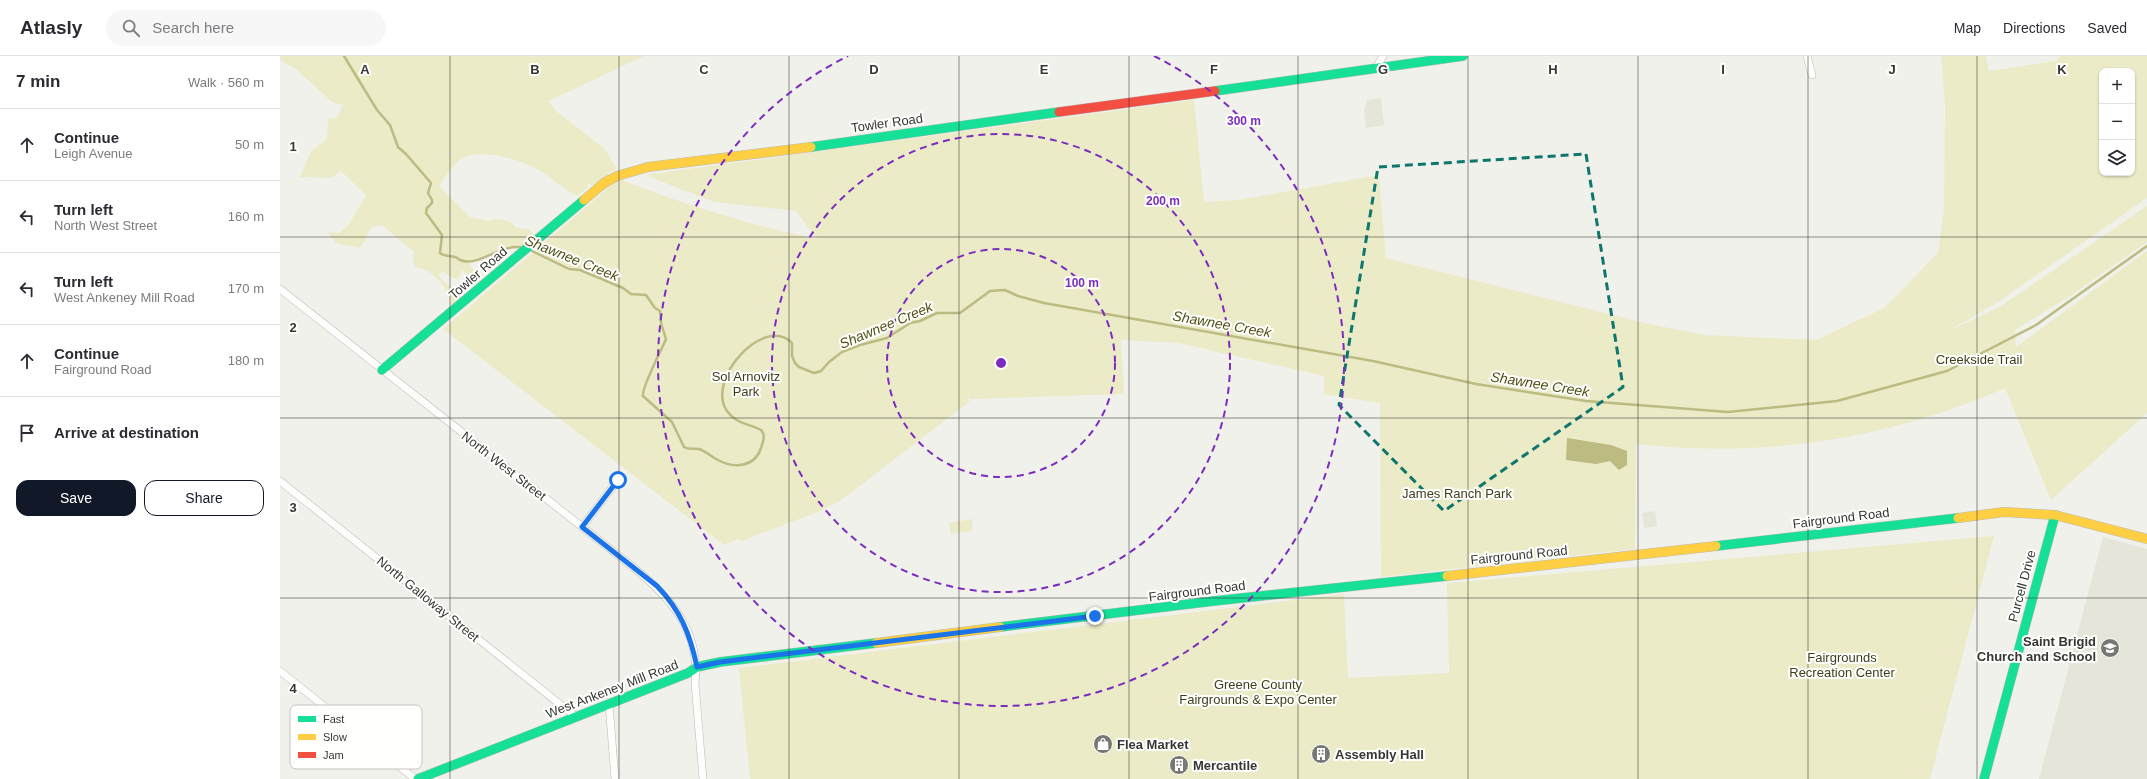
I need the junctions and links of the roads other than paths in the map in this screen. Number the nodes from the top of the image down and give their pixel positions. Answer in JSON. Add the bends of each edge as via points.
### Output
{"nodes":[{"id":1,"x":1383,"y":56,"type":"edge"},
{"id":2,"x":1463,"y":56,"type":"edge"},
{"id":3,"x":1807,"y":56,"type":"edge"},
{"id":4,"x":1376,"y":68,"type":"junction"},
{"id":5,"x":1812,"y":74,"type":"dead end"},
{"id":6,"x":280,"y":289,"type":"edge"},
{"id":7,"x":382,"y":370,"type":"junction"},
{"id":8,"x":618,"y":480,"type":"dead end"},
{"id":9,"x":280,"y":481,"type":"edge"},
{"id":10,"x":2055,"y":516,"type":"junction"},
{"id":11,"x":582,"y":527,"type":"junction"},
{"id":12,"x":2147,"y":539,"type":"edge"},
{"id":13,"x":892,"y":641,"type":"joint"},
{"id":14,"x":697,"y":667,"type":"junction"},
{"id":15,"x":280,"y":671,"type":"edge"},
{"id":16,"x":608,"y":704,"type":"junction"},
{"id":17,"x":324,"y":705,"type":"edge"},
{"id":18,"x":576,"y":717,"type":"junction"},
{"id":19,"x":406,"y":769,"type":"edge"},
{"id":20,"x":419,"y":779,"type":"edge"},
{"id":21,"x":615,"y":779,"type":"edge"},
{"id":22,"x":703,"y":779,"type":"edge"},
{"id":23,"x":1984,"y":779,"type":"edge"}],
"edges":[{"from":1,"to":4,"type":"street"},
{"from":2,"to":4,"type":"street","name":"Towler Road"},
{"from":3,"to":5,"type":"street"},
{"from":4,"to":7,"type":"street","name":"Towler Road","via":[[634,170],[604,183]]},
{"from":6,"to":7,"type":"street","name":"North West Street"},
{"from":7,"to":11,"type":"street","name":"North West Street"},
{"from":8,"to":11,"type":"street"},
{"from":9,"to":18,"type":"street","name":"North Galloway Street"},
{"from":10,"to":12,"type":"street","name":"Fairground Road"},
{"from":10,"to":13,"type":"street","name":"Fairground Road","via":[[2016,512],[1968,515],[1618,558],[1214,601]]},
{"from":10,"to":23,"type":"street","name":"Purcell Drive"},
{"from":11,"to":14,"type":"street","name":"North West Street","via":[[657,586],[666,596],[682,618]]},
{"from":13,"to":14,"type":"street","name":"West Ankeney Mill Road"},
{"from":14,"to":16,"type":"street","name":"West Ankeney Mill Road","via":[[688,673]]},
{"from":14,"to":22,"type":"street","name":"North West Street"},
{"from":15,"to":17,"type":"street"},
{"from":16,"to":18,"type":"street","name":"West Ankeney Mill Road"},
{"from":16,"to":21,"type":"street"},
{"from":18,"to":20,"type":"street","name":"West Ankeney Mill Road"},
{"from":19,"to":20,"type":"street"}]}
